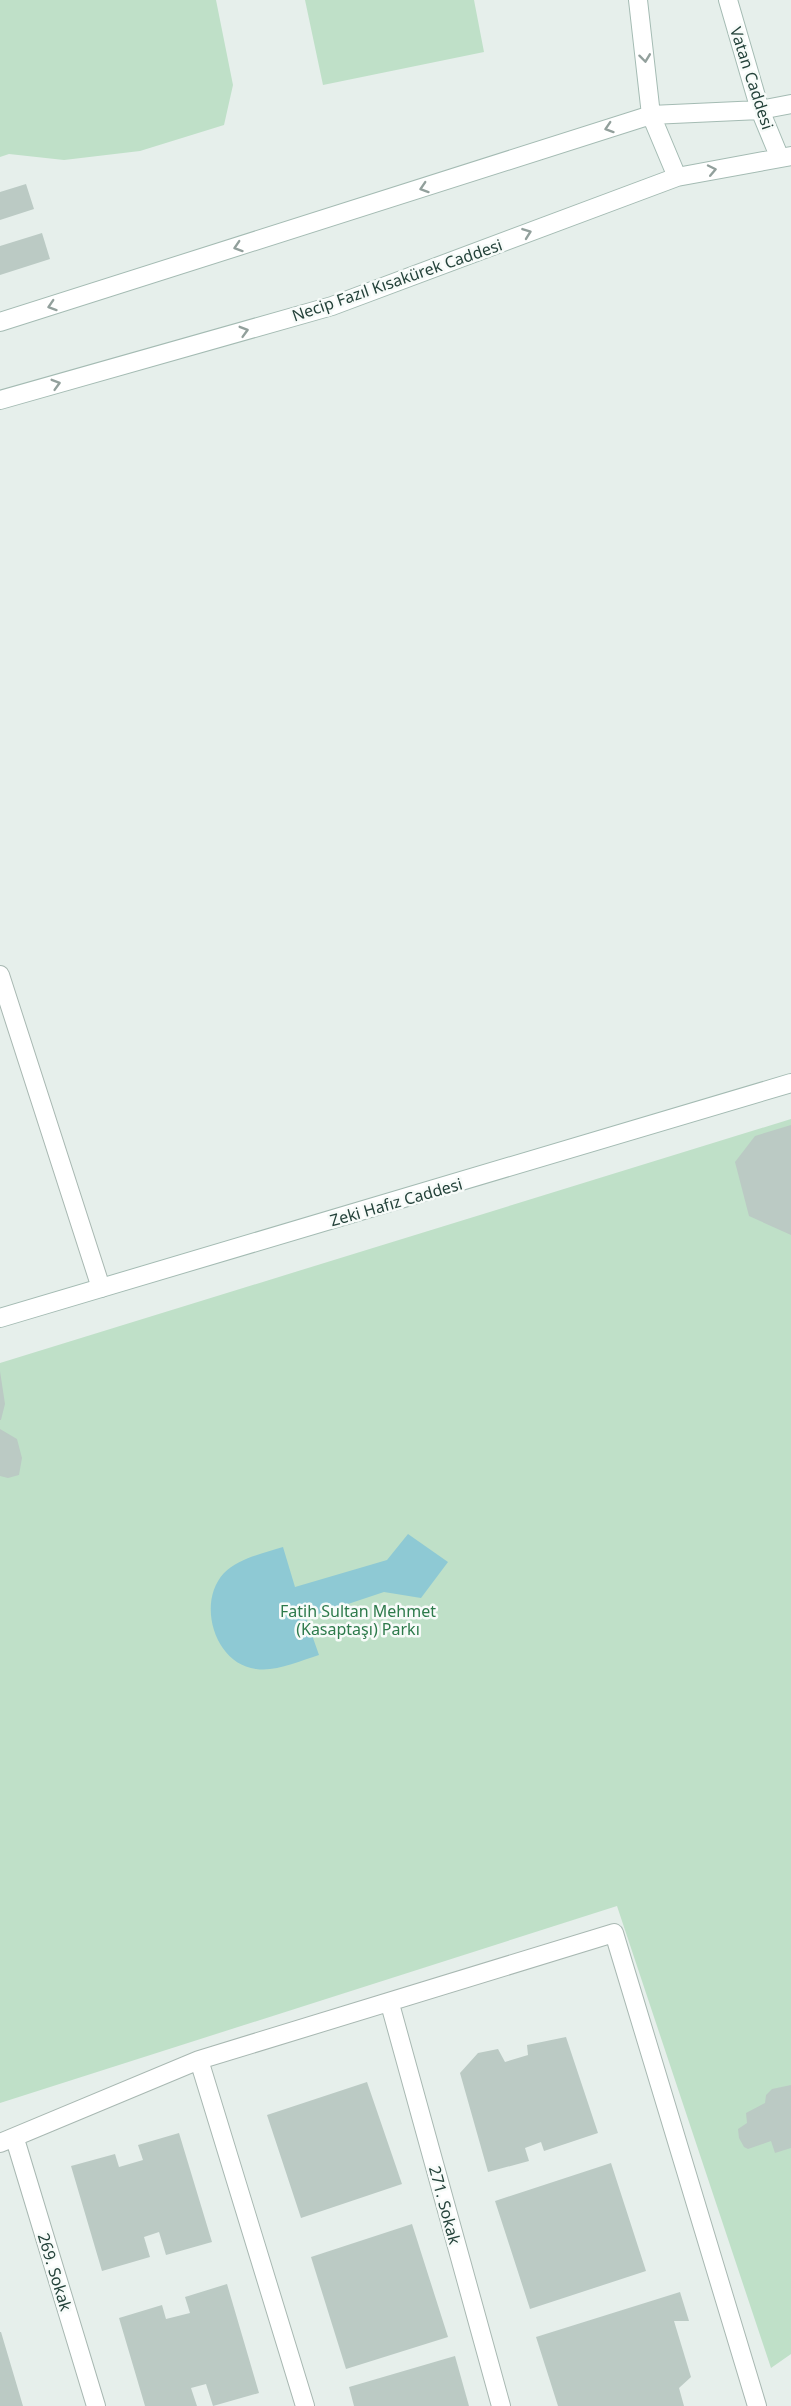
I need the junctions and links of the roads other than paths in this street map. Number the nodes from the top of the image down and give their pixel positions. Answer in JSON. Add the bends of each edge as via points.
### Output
{"nodes":[{"id":1,"x":638,"y":0,"type":"edge"},
{"id":2,"x":728,"y":0,"type":"edge"},
{"id":3,"x":791,"y":104,"type":"edge"},
{"id":4,"x":760,"y":110,"type":"junction"},
{"id":5,"x":651,"y":115,"type":"junction"},
{"id":6,"x":785,"y":156,"type":"edge"},
{"id":7,"x":677,"y":177,"type":"junction"},
{"id":8,"x":0,"y":322,"type":"edge"},
{"id":9,"x":0,"y":400,"type":"edge"},
{"id":10,"x":0,"y":975,"type":"edge"},
{"id":11,"x":791,"y":1083,"type":"edge"},
{"id":12,"x":101,"y":1288,"type":"junction"},
{"id":13,"x":0,"y":1318,"type":"edge"},
{"id":14,"x":390,"y":2004,"type":"junction"},
{"id":15,"x":199,"y":2060,"type":"junction"},
{"id":16,"x":8,"y":2141,"type":"edge"},
{"id":17,"x":96,"y":2406,"type":"edge"},
{"id":18,"x":305,"y":2406,"type":"edge"},
{"id":19,"x":501,"y":2406,"type":"edge"},
{"id":20,"x":757,"y":2406,"type":"edge"}],
"edges":[{"from":1,"to":5,"type":"street","one_way":true},
{"from":2,"to":4,"type":"street","name":"Vatan Caddesi"},
{"from":3,"to":4,"type":"street"},
{"from":4,"to":5,"type":"street"},
{"from":4,"to":6,"type":"street","name":"Vatan Caddesi"},
{"from":5,"to":7,"type":"street"},
{"from":5,"to":8,"type":"street","one_way":true},
{"from":7,"to":6,"type":"street","name":"Necip Fazıl Kısakürek Caddesi","one_way":true},
{"from":9,"to":7,"type":"street","name":"Necip Fazıl Kısakürek Caddesi","one_way":true,"via":[[332,306]]},
{"from":10,"to":12,"type":"street"},
{"from":11,"to":12,"type":"street","name":"Zeki Hafız Caddesi"},
{"from":12,"to":13,"type":"street","name":"Zeki Hafız Caddesi"},
{"from":14,"to":15,"type":"street"},
{"from":14,"to":19,"type":"street","name":"271. Sokak"},
{"from":14,"to":20,"type":"street","via":[[614,1933]]},
{"from":15,"to":16,"type":"street"},
{"from":15,"to":18,"type":"street"},
{"from":16,"to":17,"type":"street","name":"269. Sokak"}]}
